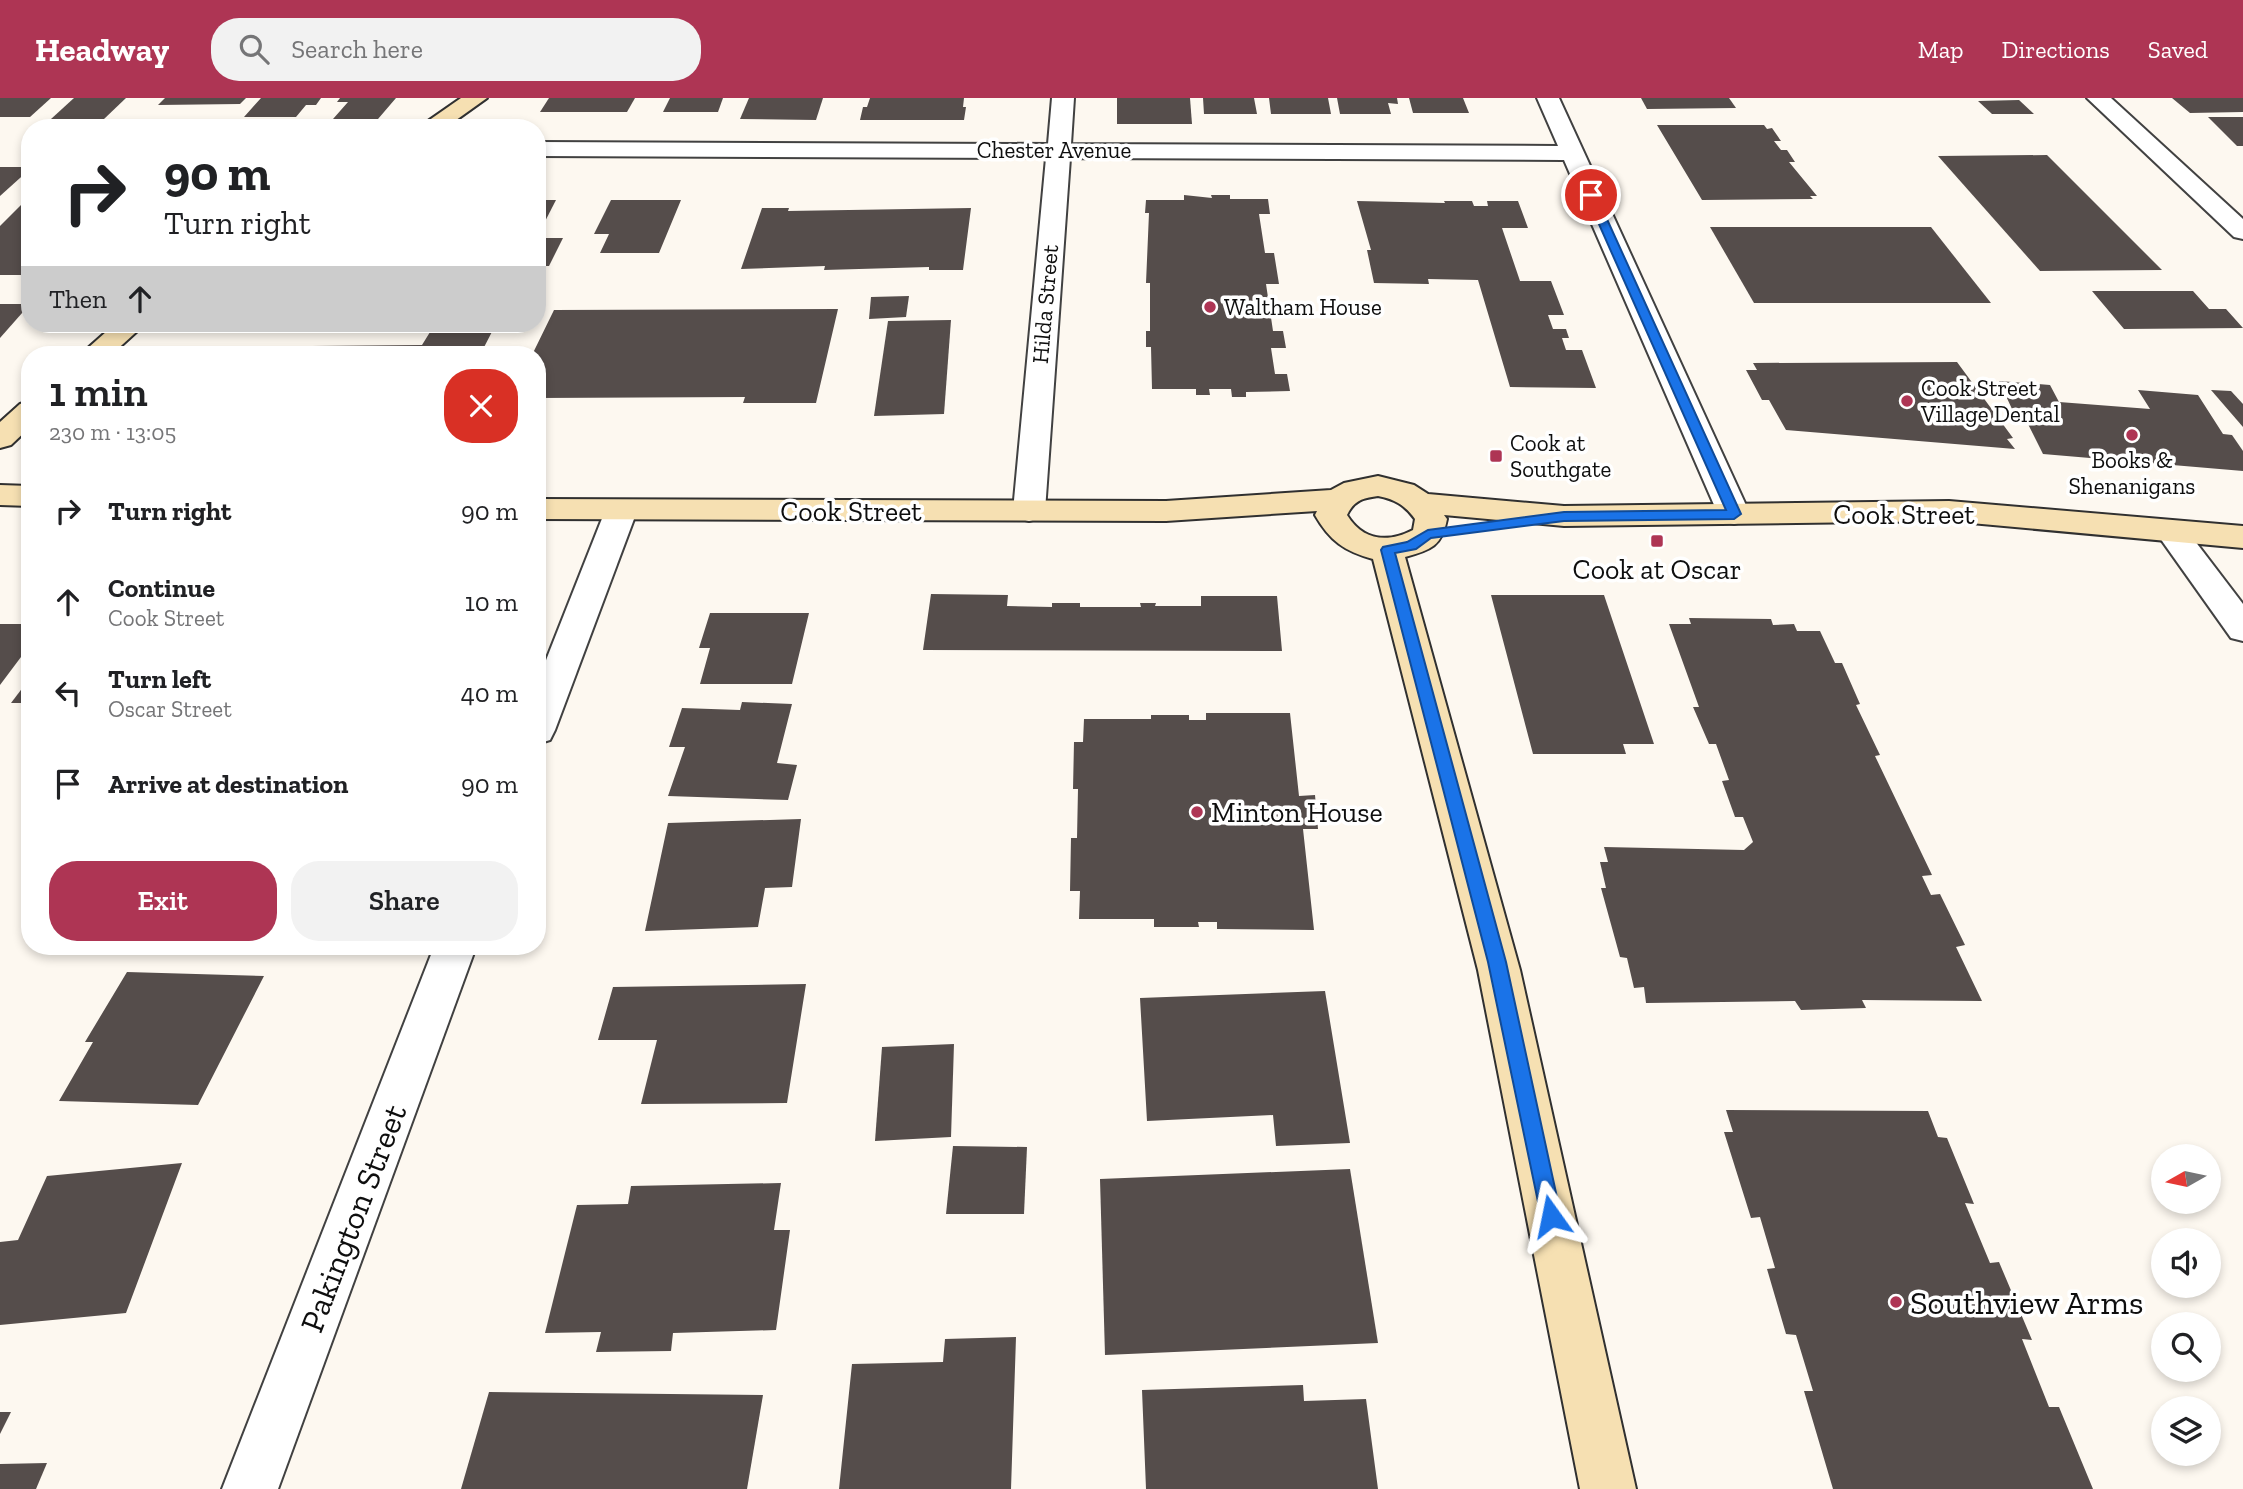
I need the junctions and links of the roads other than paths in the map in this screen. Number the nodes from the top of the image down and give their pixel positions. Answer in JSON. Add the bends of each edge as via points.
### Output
{"nodes":[{"id":1,"x":476,"y":98,"type":"edge"},
{"id":2,"x":1063,"y":98,"type":"edge"},
{"id":3,"x":1548,"y":98,"type":"edge"},
{"id":4,"x":2098,"y":98,"type":"edge"},
{"id":5,"x":443,"y":119,"type":"edge"},
{"id":6,"x":546,"y":149,"type":"edge"},
{"id":7,"x":1058,"y":150,"type":"junction"},
{"id":8,"x":1571,"y":153,"type":"junction"},
{"id":9,"x":2243,"y":232,"type":"edge"},
{"id":10,"x":120,"y":333,"type":"edge"},
{"id":11,"x":105,"y":346,"type":"edge"},
{"id":12,"x":21,"y":419,"type":"edge"},
{"id":13,"x":0,"y":439,"type":"edge"},
{"id":14,"x":0,"y":495,"type":"edge"},
{"id":15,"x":21,"y":496,"type":"edge"},
{"id":16,"x":1422,"y":503,"type":"junction"},
{"id":17,"x":546,"y":509,"type":"edge"},
{"id":18,"x":1029,"y":510,"type":"junction"},
{"id":19,"x":621,"y":511,"type":"junction"},
{"id":20,"x":1734,"y":514,"type":"junction"},
{"id":21,"x":1338,"y":515,"type":"junction"},
{"id":22,"x":1564,"y":516,"type":"junction"},
{"id":23,"x":2171,"y":531,"type":"junction"},
{"id":24,"x":1428,"y":535,"type":"junction"},
{"id":25,"x":2243,"y":537,"type":"edge"},
{"id":26,"x":1387,"y":550,"type":"junction"},
{"id":27,"x":2243,"y":629,"type":"edge"},
{"id":28,"x":546,"y":707,"type":"edge"},
{"id":29,"x":453,"y":955,"type":"edge"},
{"id":30,"x":250,"y":1489,"type":"edge"},
{"id":31,"x":1608,"y":1489,"type":"edge"}],
"edges":[{"from":1,"to":5,"type":"main road"},
{"from":2,"to":7,"type":"street","name":"Hilda Street"},
{"from":3,"to":8,"type":"street"},
{"from":4,"to":9,"type":"street"},
{"from":6,"to":7,"type":"street","name":"Chester Avenue"},
{"from":7,"to":8,"type":"street","name":"Chester Avenue"},
{"from":7,"to":18,"type":"street","name":"Hilda Street"},
{"from":8,"to":20,"type":"street"},
{"from":10,"to":11,"type":"main road"},
{"from":12,"to":13,"type":"main road"},
{"from":14,"to":15,"type":"main road"},
{"from":16,"to":21,"type":"main road","via":[[1402,491],[1378,486],[1354,489]]},
{"from":16,"to":22,"type":"main road","name":"Cook Street"},
{"from":16,"to":24,"type":"main road","via":[[1431,519]]},
{"from":17,"to":19,"type":"main road","name":"Cook Street"},
{"from":18,"to":19,"type":"main road","name":"Cook Street"},
{"from":18,"to":21,"type":"main road","name":"Cook Street"},
{"from":19,"to":28,"type":"street"},
{"from":20,"to":22,"type":"main road","name":"Cook Street"},
{"from":20,"to":23,"type":"main road","name":"Cook Street","via":[[1949,511]]},
{"from":21,"to":26,"type":"main road","via":[[1359,545]]},
{"from":22,"to":24,"type":"main road","name":"Cook Street"},
{"from":23,"to":25,"type":"main road","name":"Cook Street"},
{"from":23,"to":27,"type":"street"},
{"from":24,"to":26,"type":"main road","via":[[1411,546]]},
{"from":26,"to":31,"type":"main road","via":[[1499,970]]},
{"from":29,"to":30,"type":"street","name":"Pakington Street"}]}
